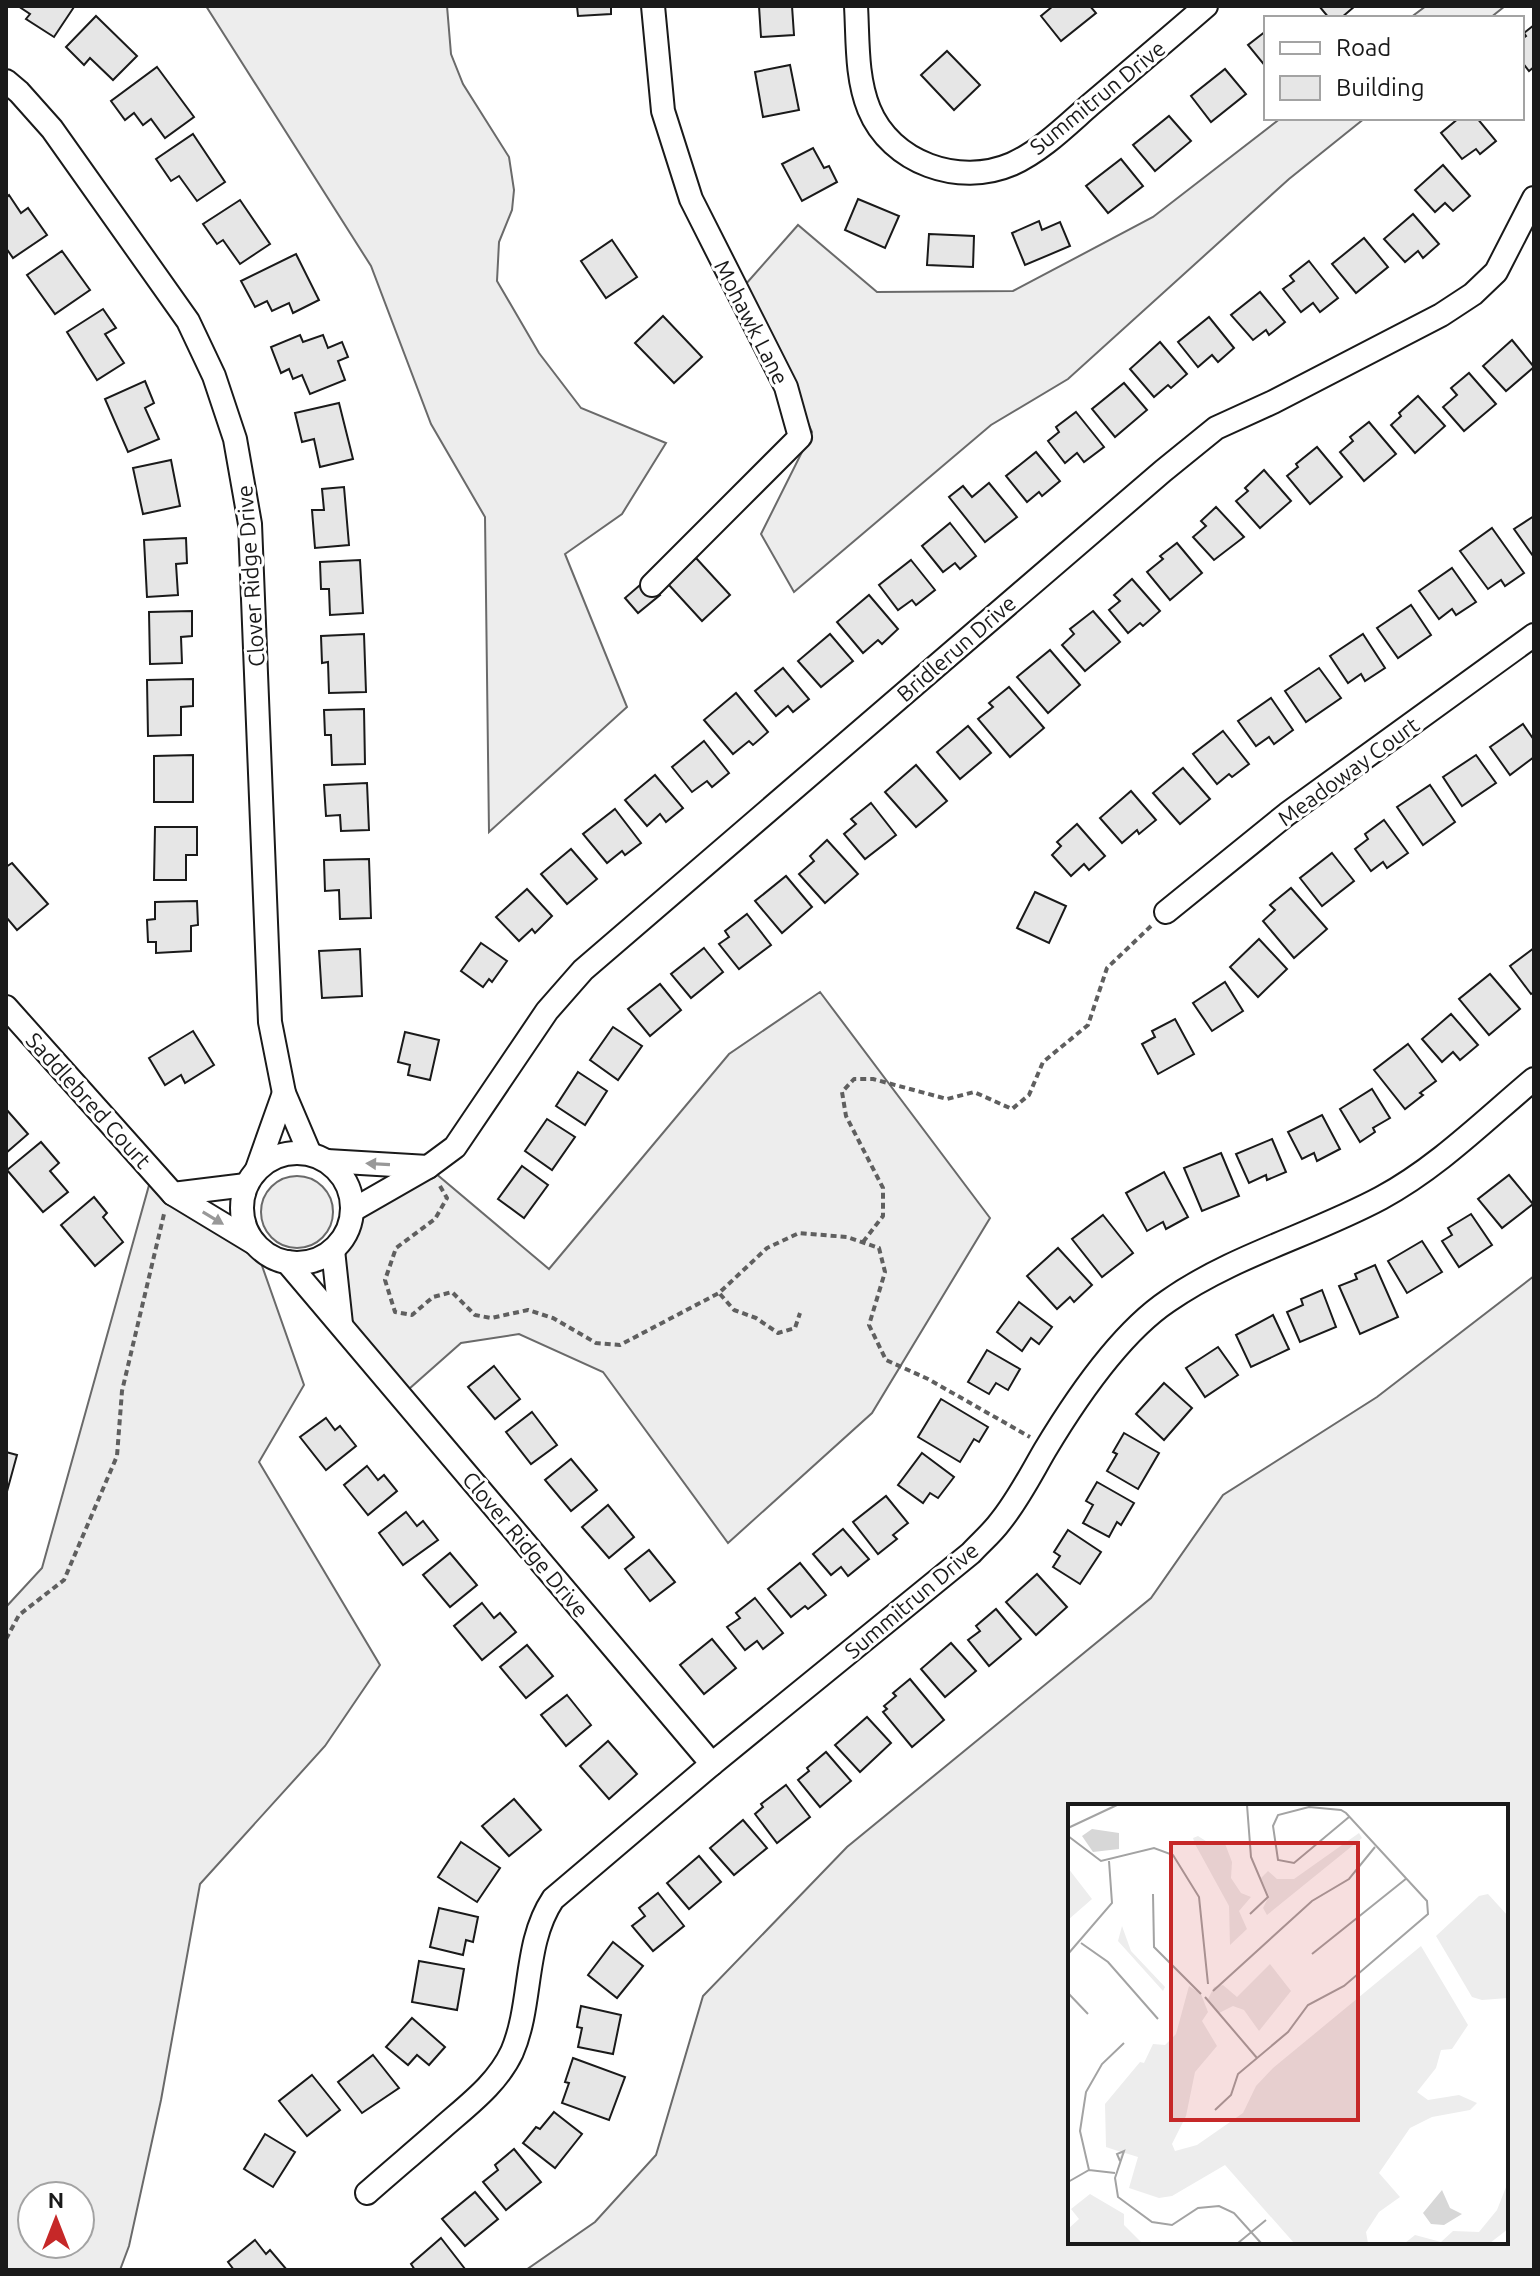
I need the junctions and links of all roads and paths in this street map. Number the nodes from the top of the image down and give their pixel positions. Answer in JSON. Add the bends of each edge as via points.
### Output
{"nodes":[{"id":1,"x":653,"y":6,"type":"edge"},
{"id":2,"x":856,"y":6,"type":"edge"},
{"id":3,"x":1206,"y":6,"type":"edge"},
{"id":4,"x":6,"y":81,"type":"edge"},
{"id":5,"x":1534,"y":198,"type":"edge"},
{"id":6,"x":652,"y":585,"type":"dead end"},
{"id":7,"x":1534,"y":635,"type":"edge"},
{"id":8,"x":1166,"y":912,"type":"joint"},
{"id":9,"x":6,"y":1007,"type":"edge"},
{"id":10,"x":1534,"y":1079,"type":"edge"},
{"id":11,"x":284,"y":1093,"type":"junction"},
{"id":12,"x":319,"y":1157,"type":"junction"},
{"id":13,"x":428,"y":1167,"type":"junction"},
{"id":14,"x":252,"y":1177,"type":"junction"},
{"id":15,"x":173,"y":1194,"type":"junction"},
{"id":16,"x":353,"y":1210,"type":"junction"},
{"id":17,"x":863,"y":1242,"type":"junction"},
{"id":18,"x":254,"y":1243,"type":"junction"},
{"id":19,"x":333,"y":1250,"type":"junction"},
{"id":20,"x":287,"y":1262,"type":"junction"},
{"id":21,"x":719,"y":1293,"type":"junction"},
{"id":22,"x":800,"y":1313,"type":"dead end"},
{"id":23,"x":341,"y":1324,"type":"junction"},
{"id":24,"x":1047,"y":1447,"type":"junction"},
{"id":25,"x":6,"y":1639,"type":"edge"},
{"id":26,"x":712,"y":1764,"type":"junction"},
{"id":27,"x":367,"y":2193,"type":"dead end"}],
"edges":[{"from":1,"to":6,"type":"street","name":"Mohawk Lane","via":[[663,111],[691,199],[781,375],[800,437]]},
{"from":2,"to":3,"type":"street","name":"Summitrun Drive","via":[[861,80],[883,134],[922,164],[972,174],[1014,163],[1048,141]]},
{"from":4,"to":11,"type":"street","name":"Clover Ridge Drive","via":[[52,129],[188,321],[235,439],[250,524],[270,1022]]},
{"from":5,"to":13,"type":"street","name":"Bridlerun Drive","via":[[1496,272],[1473,294],[1216,428],[583,970],[547,1011],[455,1147]]},
{"from":7,"to":8,"type":"street","name":"Meadoway Court","via":[[1287,814]]},
{"from":8,"to":17,"type":"path","via":[[1107,968],[1088,1025],[1043,1062],[1029,1095],[1012,1109],[974,1092],[947,1099],[873,1079],[854,1079],[842,1092],[846,1116],[883,1188],[883,1216]]},
{"from":9,"to":15,"type":"street","name":"Saddlebred Court"},
{"from":10,"to":24,"type":"street","name":"Summitrun Drive","via":[[1385,1196],[1224,1269],[1167,1301],[1102,1366]]},
{"from":11,"to":12,"type":"street","name":"Clover Ridge Drive"},
{"from":11,"to":14,"type":"street"},
{"from":13,"to":12,"type":"street","one_way":true},
{"from":12,"to":14,"type":"street","via":[[291,1153],[272,1158]]},
{"from":12,"to":16,"type":"street","name":"Clover Ridge Drive","via":[[342,1174]]},
{"from":13,"to":16,"type":"street","name":"Bridlerun Drive"},
{"from":13,"to":21,"type":"path","via":[[447,1198],[435,1219],[396,1248],[385,1280],[395,1312],[412,1315],[433,1297],[452,1292],[475,1315],[491,1318],[528,1310],[596,1343],[620,1345]]},
{"from":14,"to":15,"type":"street"},
{"from":14,"to":18,"type":"street","via":[[242,1207]]},
{"from":15,"to":18,"type":"street","name":"Saddlebred Court","one_way":true},
{"from":15,"to":25,"type":"path","via":[[160,1223],[122,1391],[117,1456],[64,1580],[19,1615]]},
{"from":16,"to":19,"type":"street","via":[[345,1235]]},
{"from":17,"to":21,"type":"path","via":[[799,1233],[767,1248]]},
{"from":17,"to":24,"type":"path","via":[[879,1248],[885,1272],[869,1325],[886,1360]]},
{"from":18,"to":20,"type":"street","name":"Clover Ridge Drive"},
{"from":19,"to":20,"type":"street","via":[[316,1259]]},
{"from":19,"to":23,"type":"street"},
{"from":20,"to":23,"type":"street","name":"Clover Ridge Drive"},
{"from":21,"to":22,"type":"path","via":[[734,1310],[778,1333],[795,1328]]},
{"from":23,"to":26,"type":"street","name":"Clover Ridge Drive"},
{"from":24,"to":26,"type":"street","name":"Summitrun Drive","via":[[1000,1523],[971,1553]]},
{"from":26,"to":27,"type":"street","name":"Summitrun Drive","via":[[553,1899],[542,1915],[513,2049],[500,2074]]}]}
